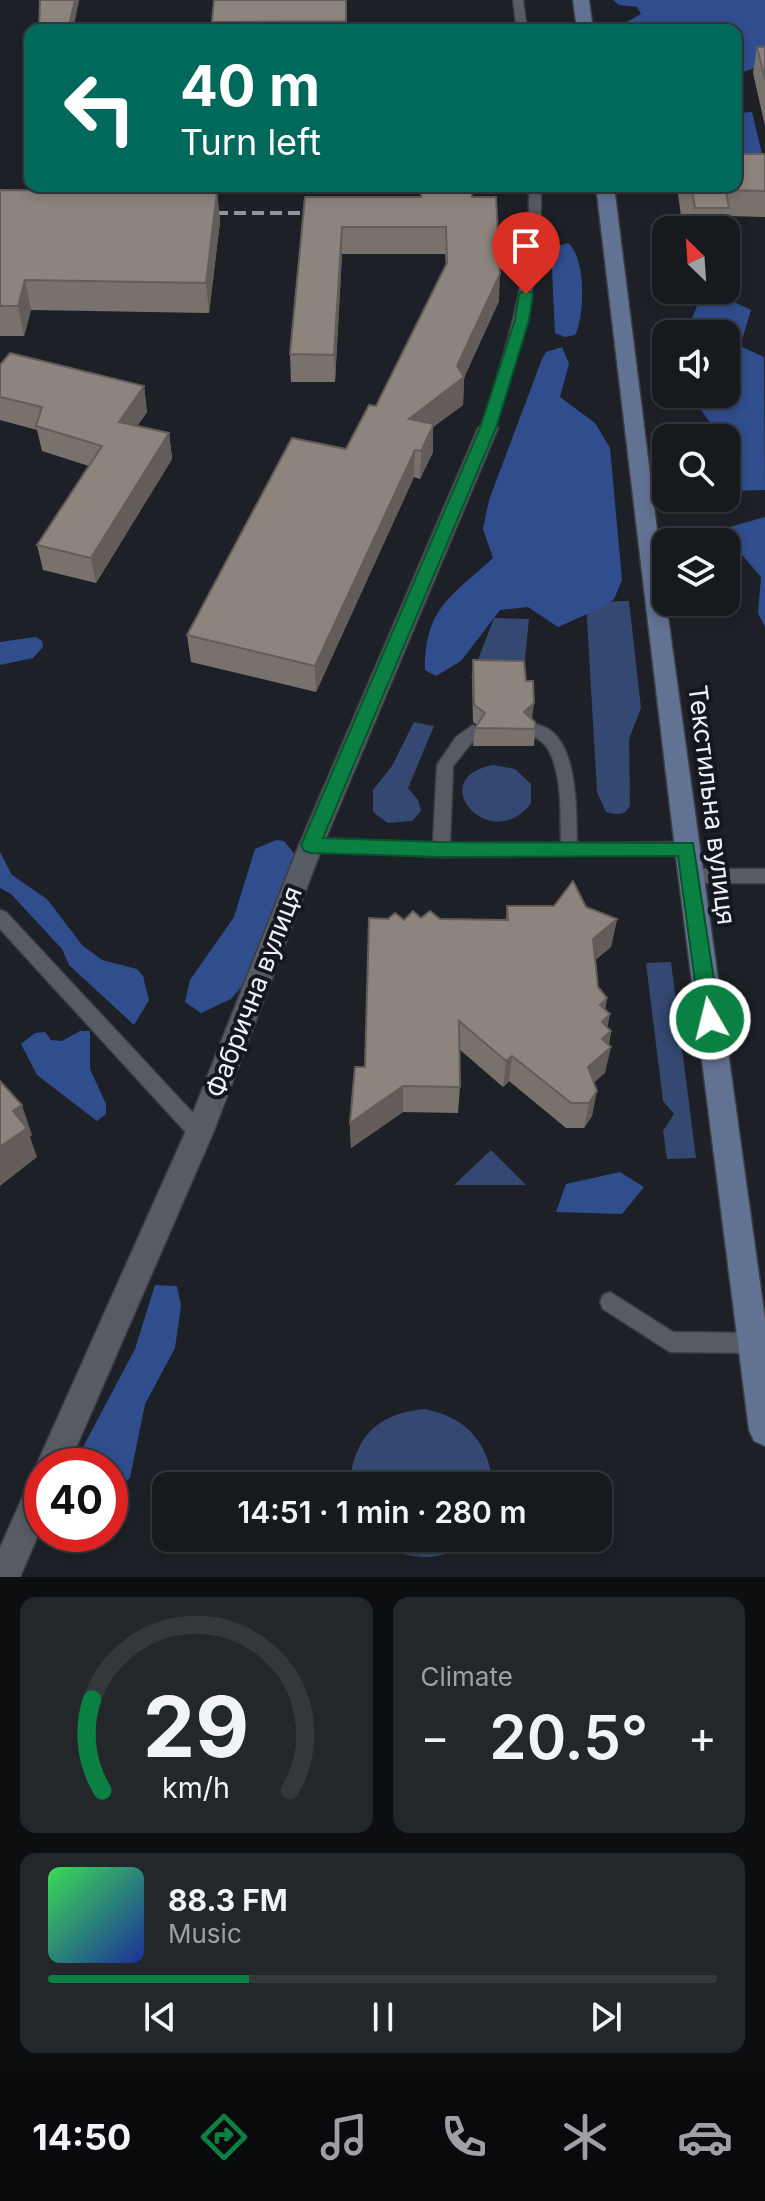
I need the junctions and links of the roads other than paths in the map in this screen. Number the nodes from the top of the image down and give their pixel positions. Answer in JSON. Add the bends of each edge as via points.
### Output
{"nodes":[{"id":1,"x":518,"y":0,"type":"edge"},
{"id":2,"x":581,"y":0,"type":"edge"},
{"id":3,"x":521,"y":24,"type":"edge"},
{"id":4,"x":584,"y":24,"type":"edge"},
{"id":5,"x":535,"y":192,"type":"edge"},
{"id":6,"x":606,"y":192,"type":"edge"},
{"id":7,"x":488,"y":428,"type":"joint"},
{"id":8,"x":533,"y":729,"type":"edge"},
{"id":9,"x":473,"y":731,"type":"edge"},
{"id":10,"x":311,"y":845,"type":"junction"},
{"id":11,"x":687,"y":849,"type":"junction"},
{"id":12,"x":441,"y":850,"type":"junction"},
{"id":13,"x":569,"y":850,"type":"junction"},
{"id":14,"x":690,"y":876,"type":"junction"},
{"id":15,"x":765,"y":876,"type":"edge"},
{"id":16,"x":0,"y":917,"type":"edge"},
{"id":17,"x":199,"y":1133,"type":"junction"},
{"id":18,"x":610,"y":1302,"type":"dead end"},
{"id":19,"x":753,"y":1343,"type":"junction"},
{"id":20,"x":765,"y":1430,"type":"edge"},
{"id":21,"x":60,"y":1448,"type":"edge"},
{"id":22,"x":24,"y":1531,"type":"edge"},
{"id":23,"x":4,"y":1577,"type":"edge"}],
"edges":[{"from":1,"to":3,"type":"lane"},
{"from":2,"to":4,"type":"street"},
{"from":5,"to":7,"type":"lane","via":[[522,320]]},
{"from":6,"to":11,"type":"street","name":"Текстильна вулиця"},
{"from":7,"to":10,"type":"street","name":"Фабрична вулиця"},
{"from":8,"to":13,"type":"lane","via":[[552,739],[559,754]]},
{"from":9,"to":12,"type":"lane","via":[[445,765]]},
{"from":10,"to":12,"type":"lane"},
{"from":10,"to":17,"type":"street","name":"Фабрична вулиця"},
{"from":11,"to":13,"type":"lane"},
{"from":11,"to":14,"type":"street","name":"Текстильна вулиця"},
{"from":12,"to":13,"type":"lane"},
{"from":14,"to":15,"type":"lane"},
{"from":14,"to":19,"type":"street","name":"Текстильна вулиця"},
{"from":16,"to":17,"type":"lane"},
{"from":17,"to":21,"type":"street","name":"Фабрична вулиця"},
{"from":18,"to":19,"type":"lane","via":[[670,1342]]},
{"from":19,"to":20,"type":"street","name":"Текстильна вулиця"},
{"from":22,"to":23,"type":"street"}]}
